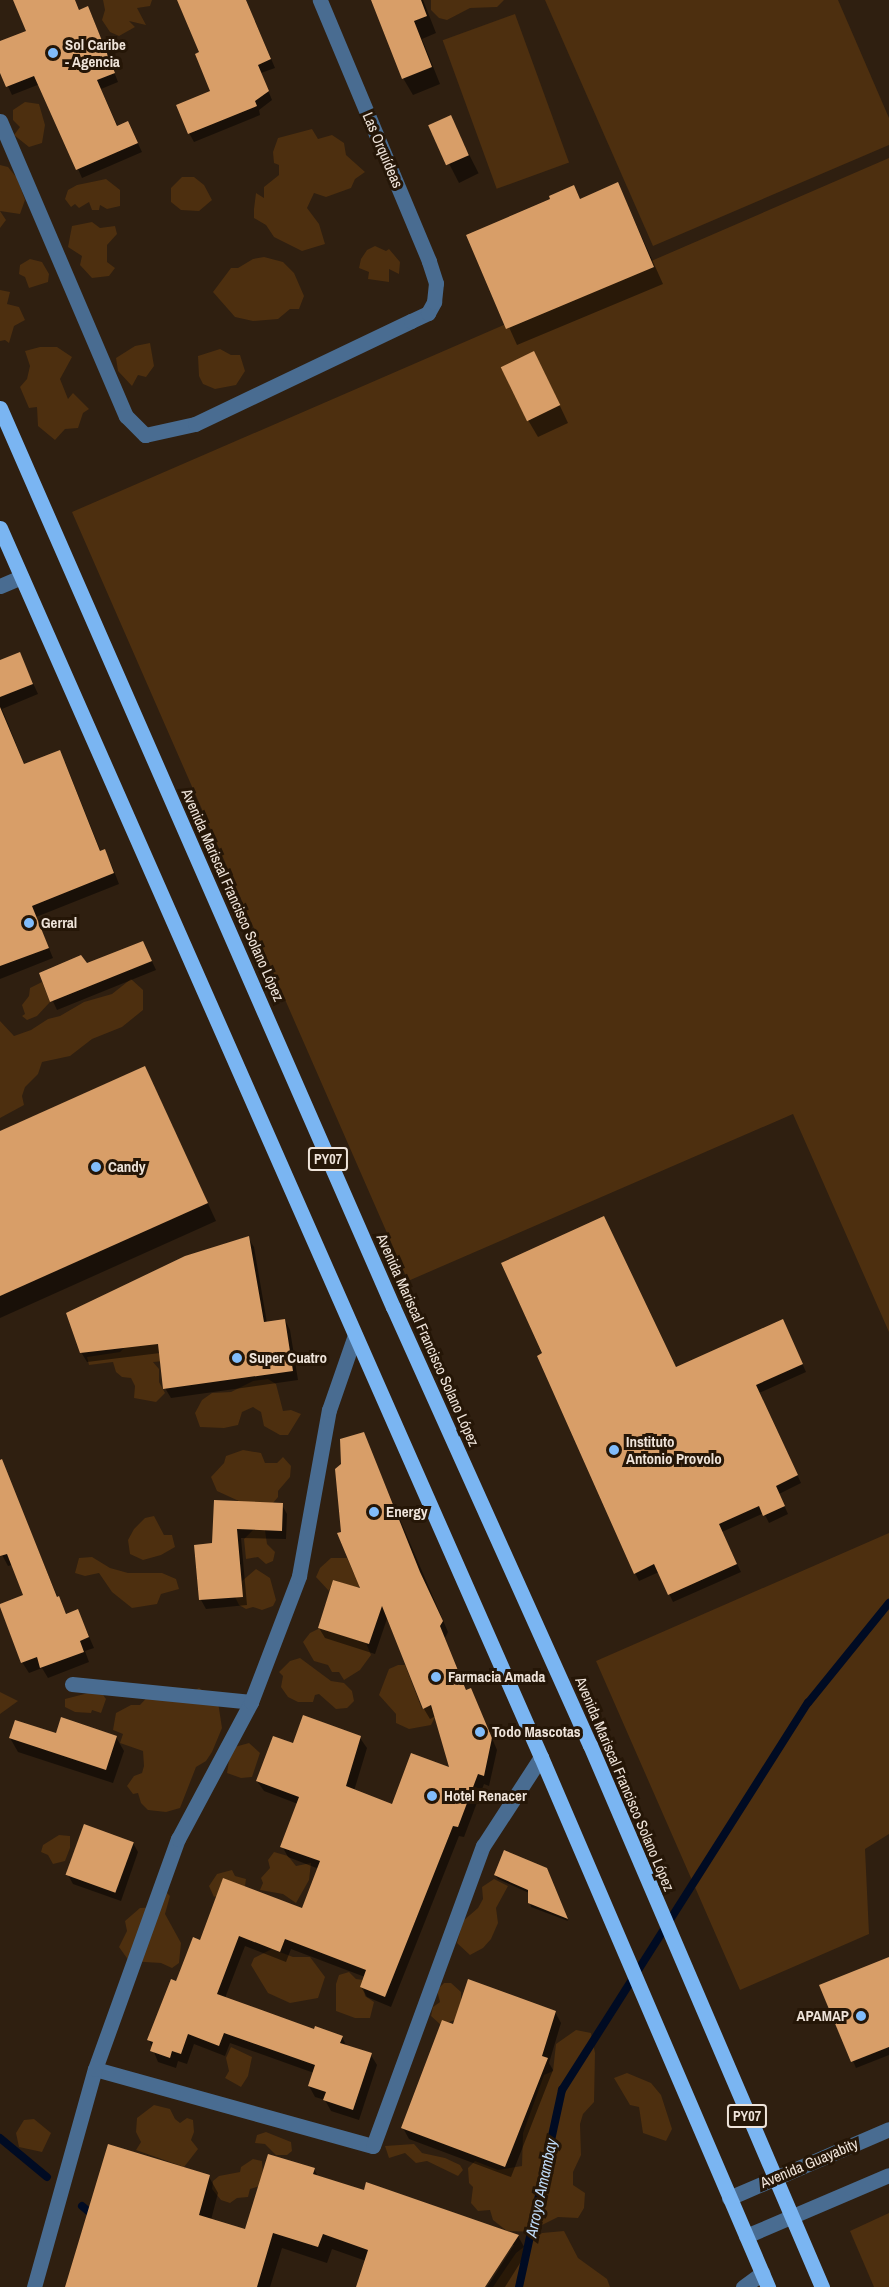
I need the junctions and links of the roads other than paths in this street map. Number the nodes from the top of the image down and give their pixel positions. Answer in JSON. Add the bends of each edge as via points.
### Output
{"nodes":[{"id":1,"x":320,"y":0,"type":"edge"},
{"id":2,"x":0,"y":121,"type":"edge"},
{"id":3,"x":0,"y":408,"type":"edge"},
{"id":4,"x":0,"y":528,"type":"edge"},
{"id":5,"x":21,"y":576,"type":"junction"},
{"id":6,"x":0,"y":586,"type":"edge"},
{"id":7,"x":355,"y":1335,"type":"junction"},
{"id":8,"x":72,"y":1684,"type":"dead end"},
{"id":9,"x":251,"y":1702,"type":"junction"},
{"id":10,"x":541,"y":1757,"type":"junction"},
{"id":11,"x":95,"y":2069,"type":"junction"},
{"id":12,"x":889,"y":2129,"type":"edge"},
{"id":13,"x":889,"y":2175,"type":"edge"},
{"id":14,"x":773,"y":2178,"type":"junction"},
{"id":15,"x":729,"y":2198,"type":"junction"},
{"id":16,"x":790,"y":2217,"type":"junction"},
{"id":17,"x":746,"y":2236,"type":"junction"},
{"id":18,"x":765,"y":2280,"type":"edge"},
{"id":19,"x":34,"y":2287,"type":"edge"},
{"id":20,"x":743,"y":2287,"type":"edge"},
{"id":21,"x":822,"y":2287,"type":"edge"}],
"edges":[{"from":1,"to":2,"type":"street","name":"Las Orquídeas","via":[[429,261],[436,283],[434,302],[428,313],[195,424],[145,435],[126,416]]},
{"from":3,"to":14,"type":"main road","name":"Avenida Mariscal Francisco Solano López","number":"PY07","via":[[659,1908]]},
{"from":4,"to":5,"type":"main road","number":"PY07"},
{"from":5,"to":6,"type":"street"},
{"from":5,"to":7,"type":"main road","number":"PY07"},
{"from":7,"to":9,"type":"street","via":[[329,1410],[299,1576]]},
{"from":7,"to":10,"type":"main road","number":"PY07"},
{"from":8,"to":9,"type":"street"},
{"from":9,"to":11,"type":"street","via":[[178,1839]]},
{"from":10,"to":11,"type":"street","via":[[483,1846],[373,2146]]},
{"from":10,"to":15,"type":"main road","number":"PY07"},
{"from":11,"to":19,"type":"street"},
{"from":12,"to":14,"type":"street","name":"Avenida Guayabity"},
{"from":13,"to":16,"type":"street"},
{"from":14,"to":15,"type":"street","name":"Avenida Guayabity"},
{"from":14,"to":16,"type":"main road","name":"Avenida Mariscal Francisco Solano López","number":"PY07"},
{"from":15,"to":17,"type":"main road","number":"PY07"},
{"from":16,"to":17,"type":"street"},
{"from":16,"to":21,"type":"main road","name":"Avenida Mariscal Francisco Solano López","number":"PY07"},
{"from":17,"to":18,"type":"main road","number":"PY07"},
{"from":18,"to":20,"type":"street"}]}
